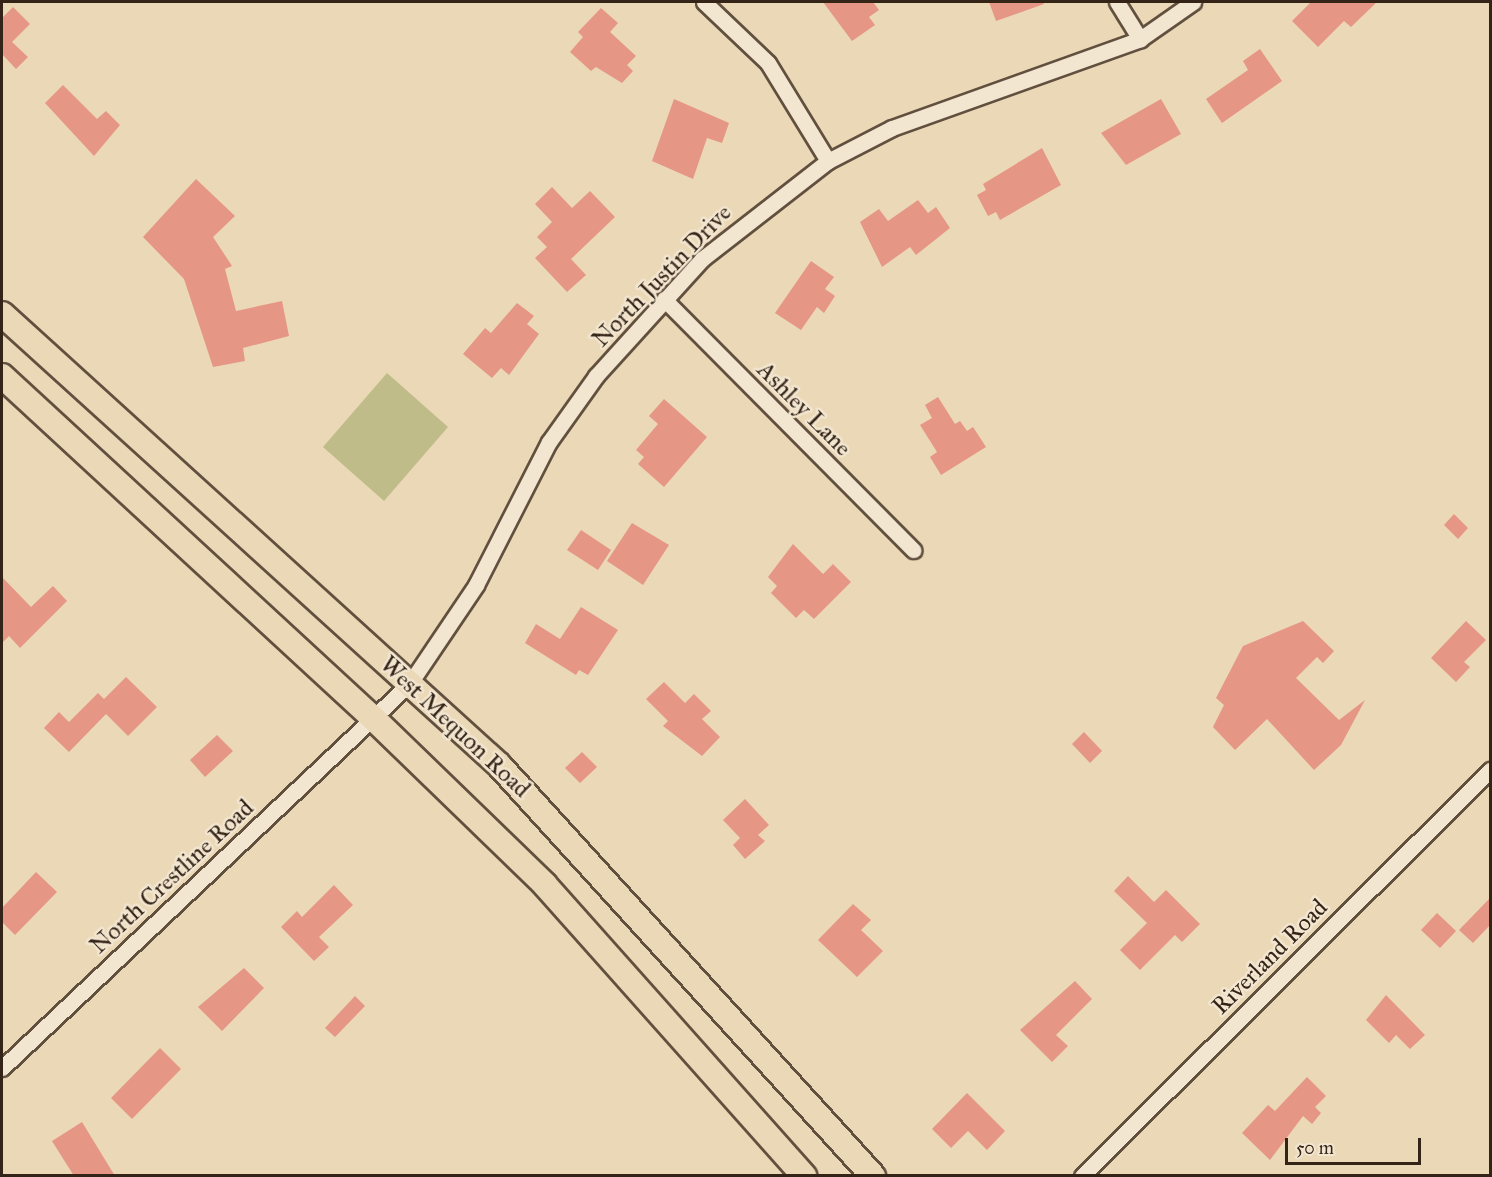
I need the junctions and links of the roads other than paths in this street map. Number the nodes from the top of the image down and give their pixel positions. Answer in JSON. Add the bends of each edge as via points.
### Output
{"nodes":[{"id":1,"x":704,"y":2,"type":"edge"},
{"id":2,"x":1117,"y":2,"type":"edge"},
{"id":3,"x":1193,"y":2,"type":"edge"},
{"id":4,"x":1140,"y":39,"type":"junction"},
{"id":5,"x":828,"y":161,"type":"junction"},
{"id":6,"x":664,"y":299,"type":"junction"},
{"id":7,"x":2,"y":314,"type":"edge"},
{"id":8,"x":2,"y":376,"type":"edge"},
{"id":9,"x":913,"y":550,"type":"dead end"},
{"id":10,"x":410,"y":682,"type":"junction"},
{"id":11,"x":374,"y":719,"type":"junction"},
{"id":12,"x":1491,"y":770,"type":"edge"},
{"id":13,"x":2,"y":1068,"type":"edge"},
{"id":14,"x":804,"y":1176,"type":"edge"},
{"id":15,"x":873,"y":1176,"type":"edge"},
{"id":16,"x":1082,"y":1176,"type":"edge"}],
"edges":[{"from":1,"to":5,"type":"street","via":[[768,63]]},
{"from":2,"to":4,"type":"street"},
{"from":3,"to":4,"type":"street","name":"North Justin Drive"},
{"from":4,"to":5,"type":"street","name":"North Justin Drive","via":[[892,128]]},
{"from":5,"to":6,"type":"street","name":"North Justin Drive","via":[[751,216]]},
{"from":6,"to":9,"type":"street","name":"Ashley Lane"},
{"from":6,"to":10,"type":"street","name":"North Justin Drive","via":[[596,376],[549,442],[476,585]]},
{"from":7,"to":10,"type":"main road","name":"West Mequon Road"},
{"from":8,"to":11,"type":"main road","name":"West Mequon Road"},
{"from":10,"to":11,"type":"street","name":"North Justin Drive"},
{"from":10,"to":15,"type":"main road","name":"West Mequon Road","via":[[499,765],[612,883]]},
{"from":11,"to":13,"type":"street","name":"North Crestline Road"},
{"from":11,"to":14,"type":"main road","name":"West Mequon Road","via":[[568,910]]},
{"from":12,"to":16,"type":"street","name":"Riverland Road"}]}
